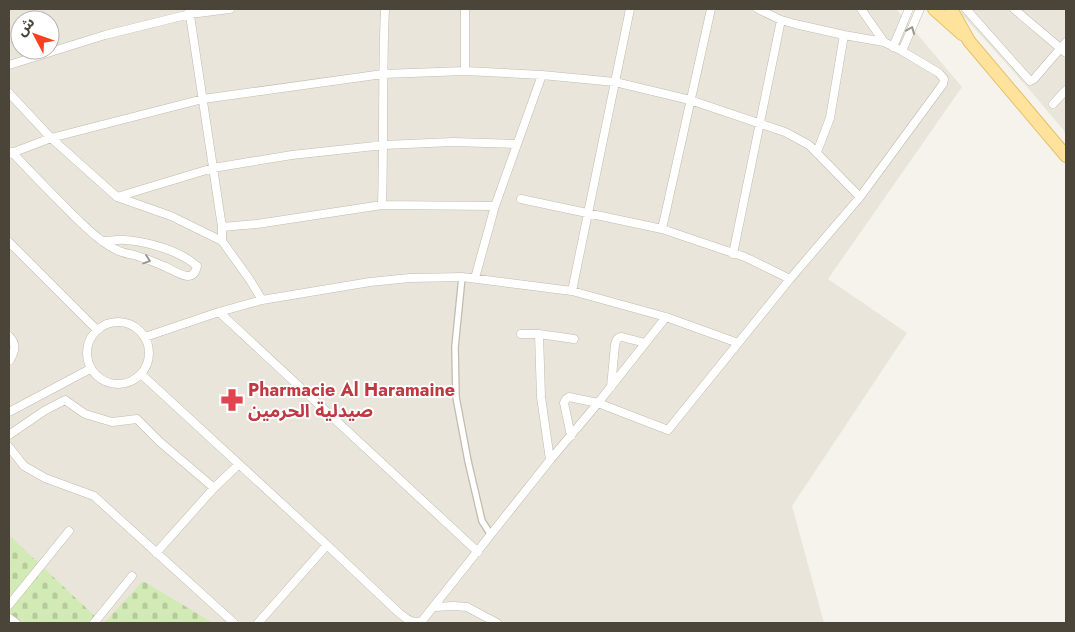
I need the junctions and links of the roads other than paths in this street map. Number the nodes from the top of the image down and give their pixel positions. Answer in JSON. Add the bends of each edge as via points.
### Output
{"nodes":[{"id":1,"x":230,"y":9,"type":"edge"},
{"id":2,"x":385,"y":9,"type":"edge"},
{"id":3,"x":465,"y":9,"type":"edge"},
{"id":4,"x":630,"y":9,"type":"edge"},
{"id":5,"x":711,"y":9,"type":"edge"},
{"id":6,"x":758,"y":9,"type":"edge"},
{"id":7,"x":780,"y":9,"type":"edge"},
{"id":8,"x":861,"y":9,"type":"edge"},
{"id":9,"x":910,"y":9,"type":"edge"},
{"id":10,"x":920,"y":9,"type":"edge"},
{"id":11,"x":934,"y":9,"type":"edge"},
{"id":12,"x":951,"y":9,"type":"edge"},
{"id":13,"x":966,"y":9,"type":"edge"},
{"id":14,"x":1014,"y":9,"type":"edge"},
{"id":15,"x":189,"y":11,"type":"edge"},
{"id":16,"x":773,"y":16,"type":"junction"},
{"id":17,"x":781,"y":20,"type":"junction"},
{"id":18,"x":844,"y":35,"type":"junction"},
{"id":19,"x":969,"y":41,"type":"junction"},
{"id":20,"x":884,"y":42,"type":"junction"},
{"id":21,"x":893,"y":47,"type":"junction"},
{"id":22,"x":1064,"y":48,"type":"edge"},
{"id":23,"x":902,"y":51,"type":"junction"},
{"id":24,"x":9,"y":65,"type":"edge"},
{"id":25,"x":465,"y":71,"type":"junction"},
{"id":26,"x":383,"y":74,"type":"junction"},
{"id":27,"x":542,"y":75,"type":"junction"},
{"id":28,"x":615,"y":82,"type":"junction"},
{"id":29,"x":1066,"y":90,"type":"edge"},
{"id":30,"x":9,"y":92,"type":"edge"},
{"id":31,"x":203,"y":99,"type":"junction"},
{"id":32,"x":690,"y":100,"type":"junction"},
{"id":33,"x":1053,"y":104,"type":"dead end"},
{"id":34,"x":760,"y":123,"type":"junction"},
{"id":35,"x":51,"y":138,"type":"junction"},
{"id":36,"x":516,"y":144,"type":"junction"},
{"id":37,"x":384,"y":145,"type":"junction"},
{"id":38,"x":817,"y":152,"type":"junction"},
{"id":39,"x":10,"y":153,"type":"edge"},
{"id":40,"x":1066,"y":156,"type":"edge"},
{"id":41,"x":213,"y":168,"type":"junction"},
{"id":42,"x":117,"y":197,"type":"junction"},
{"id":43,"x":860,"y":197,"type":"junction"},
{"id":44,"x":521,"y":198,"type":"dead end"},
{"id":45,"x":382,"y":205,"type":"junction"},
{"id":46,"x":495,"y":206,"type":"junction"},
{"id":47,"x":589,"y":213,"type":"junction"},
{"id":48,"x":222,"y":228,"type":"junction"},
{"id":49,"x":662,"y":229,"type":"junction"},
{"id":50,"x":102,"y":241,"type":"junction"},
{"id":51,"x":222,"y":241,"type":"junction"},
{"id":52,"x":9,"y":242,"type":"edge"},
{"id":53,"x":733,"y":254,"type":"junction"},
{"id":54,"x":462,"y":277,"type":"junction"},
{"id":55,"x":475,"y":278,"type":"junction"},
{"id":56,"x":790,"y":279,"type":"junction"},
{"id":57,"x":572,"y":291,"type":"junction"},
{"id":58,"x":262,"y":300,"type":"junction"},
{"id":59,"x":219,"y":312,"type":"junction"},
{"id":60,"x":666,"y":317,"type":"junction"},
{"id":61,"x":97,"y":330,"type":"junction"},
{"id":62,"x":521,"y":334,"type":"dead end"},
{"id":63,"x":539,"y":334,"type":"junction"},
{"id":64,"x":9,"y":336,"type":"edge"},
{"id":65,"x":145,"y":336,"type":"junction"},
{"id":66,"x":574,"y":339,"type":"dead end"},
{"id":67,"x":645,"y":343,"type":"junction"},
{"id":68,"x":738,"y":343,"type":"junction"},
{"id":69,"x":10,"y":360,"type":"dead end"},
{"id":70,"x":90,"y":369,"type":"junction"},
{"id":71,"x":141,"y":374,"type":"junction"},
{"id":72,"x":56,"y":387,"type":"junction"},
{"id":73,"x":611,"y":387,"type":"junction"},
{"id":74,"x":66,"y":400,"type":"junction"},
{"id":75,"x":598,"y":403,"type":"junction"},
{"id":76,"x":9,"y":412,"type":"edge"},
{"id":77,"x":9,"y":434,"type":"edge"},
{"id":78,"x":571,"y":436,"type":"junction"},
{"id":79,"x":9,"y":448,"type":"edge"},
{"id":80,"x":550,"y":460,"type":"junction"},
{"id":81,"x":238,"y":464,"type":"junction"},
{"id":82,"x":214,"y":488,"type":"junction"},
{"id":83,"x":69,"y":531,"type":"dead end"},
{"id":84,"x":491,"y":535,"type":"junction"},
{"id":85,"x":327,"y":545,"type":"junction"},
{"id":86,"x":478,"y":552,"type":"junction"},
{"id":87,"x":156,"y":553,"type":"junction"},
{"id":88,"x":132,"y":576,"type":"dead end"},
{"id":89,"x":9,"y":605,"type":"edge"},
{"id":90,"x":434,"y":607,"type":"junction"},
{"id":91,"x":9,"y":618,"type":"edge"},
{"id":92,"x":16,"y":623,"type":"edge"},
{"id":93,"x":94,"y":623,"type":"edge"},
{"id":94,"x":234,"y":623,"type":"edge"},
{"id":95,"x":258,"y":623,"type":"edge"},
{"id":96,"x":415,"y":623,"type":"edge"},
{"id":97,"x":497,"y":623,"type":"edge"}],
"edges":[{"from":1,"to":15,"type":"street"},
{"from":2,"to":26,"type":"street"},
{"from":3,"to":25,"type":"street"},
{"from":4,"to":28,"type":"street"},
{"from":5,"to":32,"type":"street"},
{"from":6,"to":16,"type":"street"},
{"from":7,"to":16,"type":"street"},
{"from":8,"to":20,"type":"street"},
{"from":9,"to":21,"type":"street"},
{"from":23,"to":10,"type":"street","one_way":true},
{"from":11,"to":19,"type":"main road"},
{"from":12,"to":19,"type":"main road"},
{"from":13,"to":22,"type":"street","via":[[1030,81]]},
{"from":14,"to":22,"type":"street"},
{"from":15,"to":24,"type":"street"},
{"from":15,"to":31,"type":"street"},
{"from":16,"to":17,"type":"street"},
{"from":17,"to":18,"type":"street"},
{"from":17,"to":34,"type":"street"},
{"from":18,"to":20,"type":"street"},
{"from":18,"to":38,"type":"street","via":[[830,118]]},
{"from":19,"to":40,"type":"main road"},
{"from":20,"to":21,"type":"street"},
{"from":21,"to":23,"type":"street"},
{"from":23,"to":43,"type":"street","via":[[939,73],[944,79],[943,84]]},
{"from":25,"to":26,"type":"street"},
{"from":25,"to":27,"type":"street"},
{"from":26,"to":31,"type":"street"},
{"from":26,"to":37,"type":"street"},
{"from":27,"to":28,"type":"street"},
{"from":27,"to":36,"type":"street"},
{"from":28,"to":32,"type":"street"},
{"from":28,"to":47,"type":"street"},
{"from":29,"to":33,"type":"street"},
{"from":30,"to":35,"type":"street"},
{"from":31,"to":35,"type":"street"},
{"from":31,"to":41,"type":"street"},
{"from":32,"to":34,"type":"street"},
{"from":32,"to":49,"type":"street"},
{"from":34,"to":38,"type":"street","via":[[798,138]]},
{"from":34,"to":53,"type":"street"},
{"from":35,"to":39,"type":"street"},
{"from":35,"to":42,"type":"street"},
{"from":36,"to":37,"type":"street"},
{"from":36,"to":46,"type":"street"},
{"from":37,"to":41,"type":"street"},
{"from":37,"to":45,"type":"street"},
{"from":38,"to":43,"type":"street"},
{"from":39,"to":50,"type":"street"},
{"from":41,"to":42,"type":"street"},
{"from":41,"to":48,"type":"street"},
{"from":42,"to":51,"type":"street","via":[[171,216]]},
{"from":43,"to":56,"type":"street"},
{"from":44,"to":47,"type":"street"},
{"from":45,"to":46,"type":"street"},
{"from":45,"to":48,"type":"street"},
{"from":46,"to":55,"type":"street"},
{"from":47,"to":49,"type":"street"},
{"from":47,"to":57,"type":"street"},
{"from":48,"to":51,"type":"street"},
{"from":49,"to":53,"type":"street"},
{"from":50,"to":50,"type":"street","one_way":true,"via":[[120,252],[150,260],[181,275],[191,275],[196,271],[197,266],[192,262],[165,248],[124,240]]},
{"from":51,"to":58,"type":"street"},
{"from":52,"to":61,"type":"street"},
{"from":53,"to":56,"type":"street"},
{"from":54,"to":55,"type":"street"},
{"from":54,"to":58,"type":"street","via":[[370,282]]},
{"from":54,"to":84,"type":"street","via":[[455,347],[456,397],[482,521]]},
{"from":55,"to":57,"type":"street"},
{"from":56,"to":68,"type":"street"},
{"from":57,"to":60,"type":"street"},
{"from":58,"to":59,"type":"street"},
{"from":59,"to":65,"type":"street"},
{"from":59,"to":86,"type":"street"},
{"from":60,"to":67,"type":"street"},
{"from":60,"to":68,"type":"street"},
{"from":61,"to":65,"type":"street","via":[[107,324],[128,323]]},
{"from":61,"to":70,"type":"street","via":[[87,345]]},
{"from":62,"to":63,"type":"street"},
{"from":63,"to":66,"type":"street"},
{"from":63,"to":80,"type":"street","via":[[541,397]]},
{"from":64,"to":69,"type":"street","via":[[15,347]]},
{"from":65,"to":71,"type":"street","via":[[149,356]]},
{"from":67,"to":73,"type":"street"},
{"from":67,"to":73,"type":"street","via":[[622,336],[616,340]]},
{"from":68,"to":75,"type":"street","via":[[668,430]]},
{"from":70,"to":71,"type":"street","via":[[100,380],[111,384],[132,381]]},
{"from":70,"to":72,"type":"street"},
{"from":71,"to":81,"type":"street"},
{"from":72,"to":74,"type":"street"},
{"from":72,"to":76,"type":"street"},
{"from":73,"to":75,"type":"street"},
{"from":74,"to":77,"type":"street"},
{"from":74,"to":82,"type":"street","via":[[85,414],[112,422],[137,419]]},
{"from":75,"to":78,"type":"street"},
{"from":75,"to":78,"type":"street","via":[[566,399],[564,403]]},
{"from":78,"to":80,"type":"street"},
{"from":79,"to":87,"type":"street","via":[[24,466],[45,478],[94,496]]},
{"from":80,"to":84,"type":"street"},
{"from":81,"to":82,"type":"street"},
{"from":81,"to":85,"type":"street"},
{"from":82,"to":87,"type":"street"},
{"from":83,"to":89,"type":"street"},
{"from":84,"to":86,"type":"street"},
{"from":85,"to":95,"type":"street"},
{"from":85,"to":96,"type":"street","via":[[398,612]]},
{"from":86,"to":90,"type":"street"},
{"from":87,"to":94,"type":"street"},
{"from":88,"to":93,"type":"street"},
{"from":90,"to":96,"type":"street","via":[[422,621]]},
{"from":90,"to":97,"type":"street","via":[[467,607]]},
{"from":91,"to":92,"type":"street"}]}
